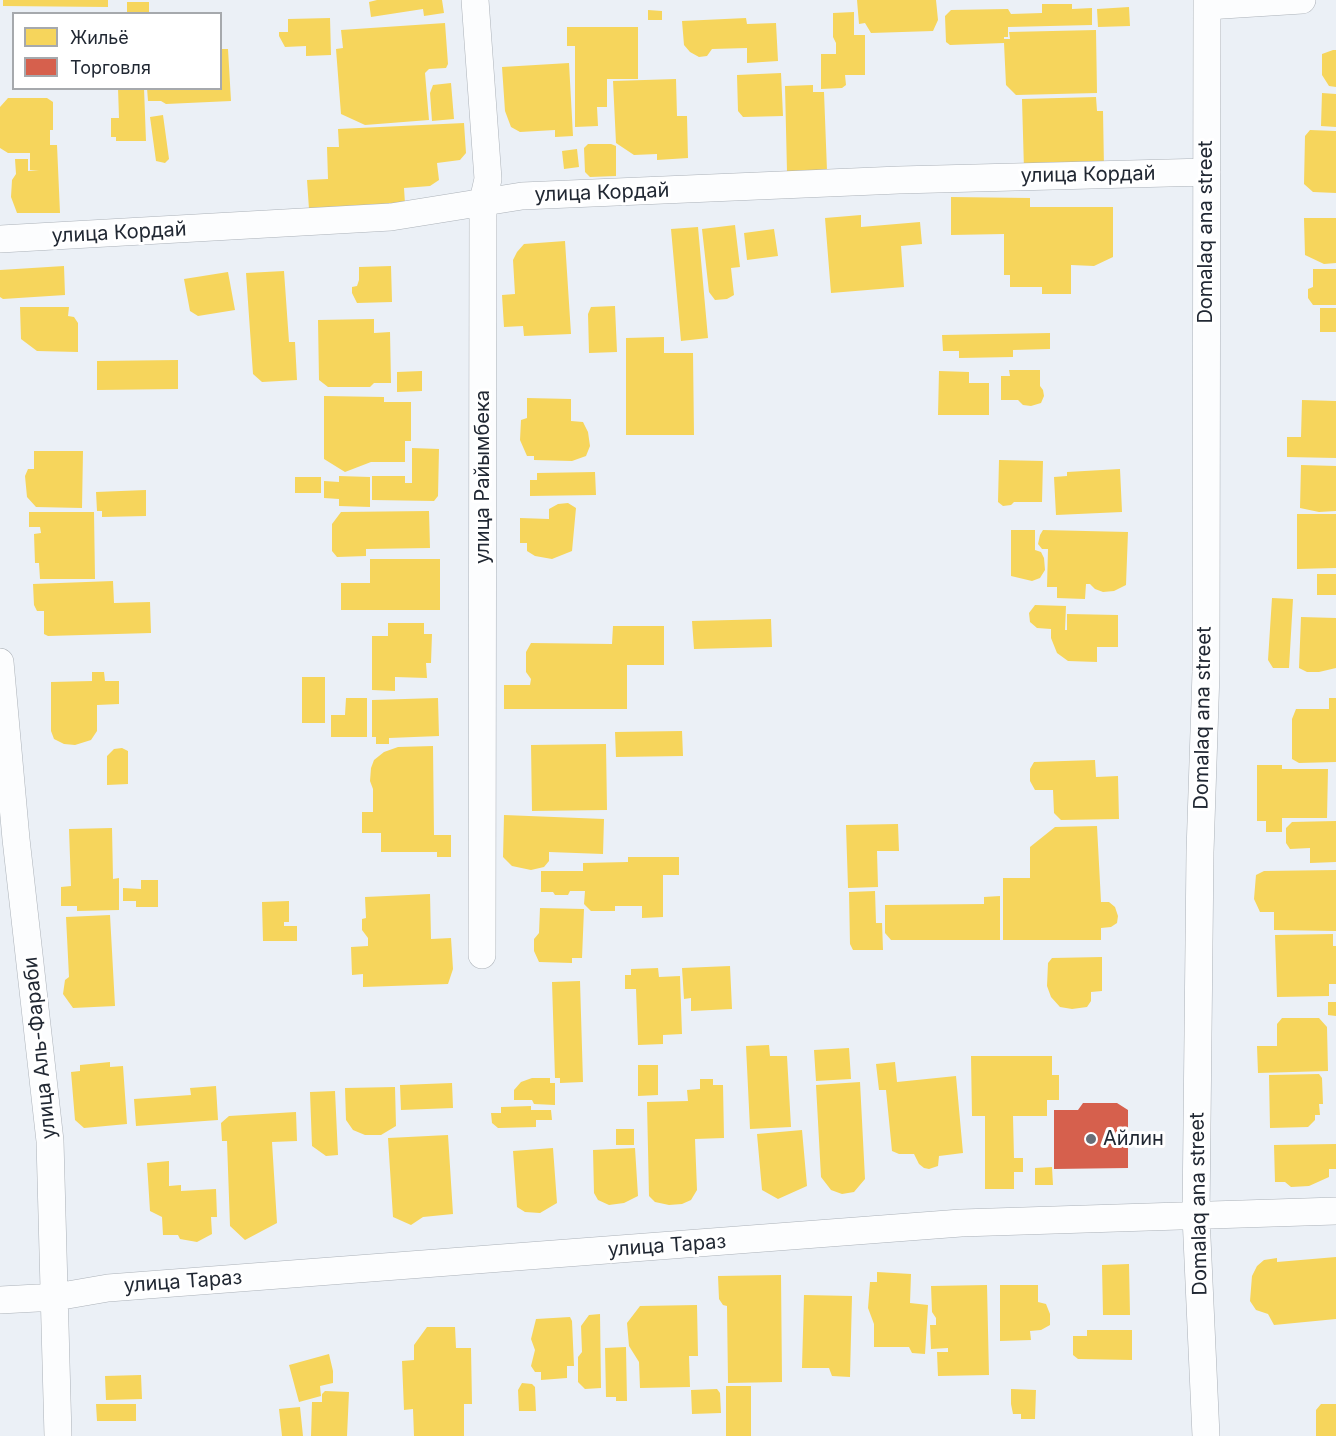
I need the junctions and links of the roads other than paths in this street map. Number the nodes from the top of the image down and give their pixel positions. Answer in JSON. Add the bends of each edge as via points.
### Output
{"nodes":[{"id":1,"x":475,"y":0,"type":"edge"},
{"id":2,"x":1302,"y":0,"type":"edge"},
{"id":3,"x":1207,"y":3,"type":"edge"},
{"id":4,"x":1207,"y":172,"type":"junction"},
{"id":5,"x":483,"y":201,"type":"junction"},
{"id":6,"x":0,"y":239,"type":"edge"},
{"id":7,"x":0,"y":662,"type":"edge"},
{"id":8,"x":482,"y":955,"type":"dead end"},
{"id":9,"x":1336,"y":1211,"type":"edge"},
{"id":10,"x":1196,"y":1216,"type":"junction"},
{"id":11,"x":56,"y":1297,"type":"junction"},
{"id":12,"x":0,"y":1300,"type":"edge"},
{"id":13,"x":58,"y":1436,"type":"edge"},
{"id":14,"x":1206,"y":1436,"type":"edge"}],
"edges":[{"from":1,"to":5,"type":"street","name":"улица Райымбека","via":[[488,179]]},
{"from":2,"to":3,"type":"street"},
{"from":3,"to":4,"type":"street","name":"Domalaq ana street"},
{"from":4,"to":5,"type":"street","name":"улица Кордай","via":[[887,180],[533,195]]},
{"from":4,"to":10,"type":"street","name":"Domalaq ana street","via":[[1206,672]]},
{"from":5,"to":6,"type":"street","name":"улица Кордай","via":[[391,217]]},
{"from":5,"to":8,"type":"street","name":"улица Райымбека"},
{"from":7,"to":11,"type":"street","name":"улица Аль-Фараби","via":[[50,1141]]},
{"from":9,"to":10,"type":"street","name":"улица Тараз"},
{"from":10,"to":11,"type":"street","name":"улица Тараз","via":[[950,1224],[108,1288]]},
{"from":10,"to":14,"type":"street","name":"Domalaq ana street"},
{"from":11,"to":12,"type":"street","name":"улица Тараз"},
{"from":11,"to":13,"type":"street","name":"улица Аль-Фараби"}]}
